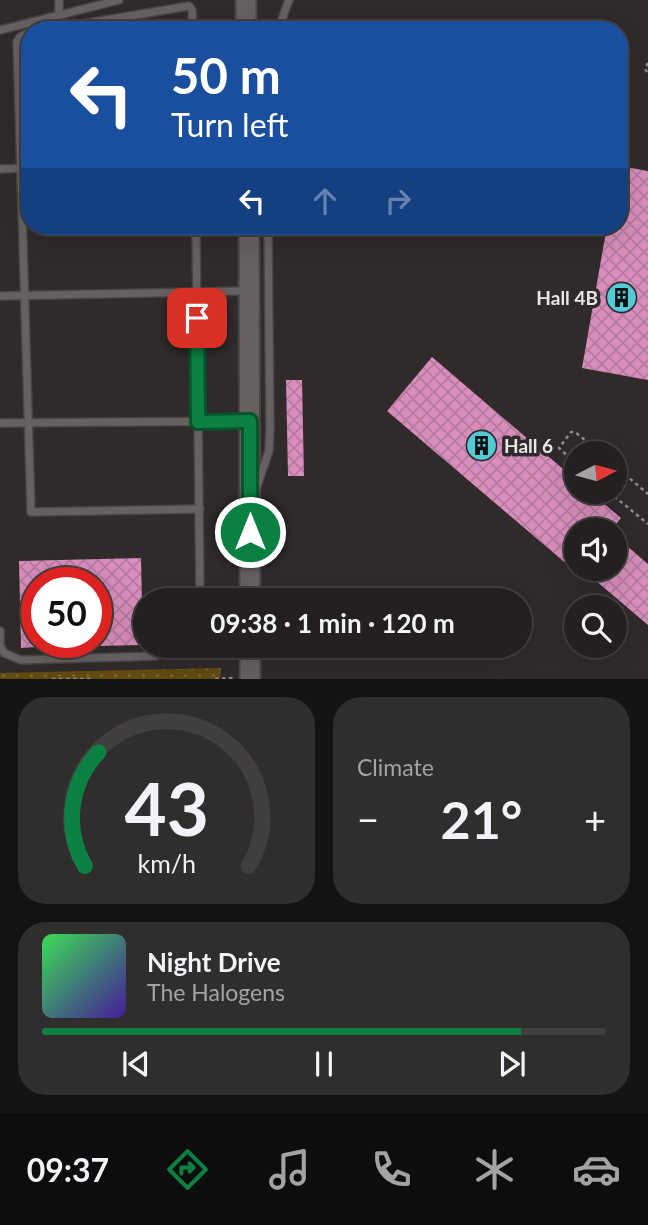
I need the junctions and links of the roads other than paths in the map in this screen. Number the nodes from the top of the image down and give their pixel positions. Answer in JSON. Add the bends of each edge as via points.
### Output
{"nodes":[{"id":1,"x":59,"y":0,"type":"edge"},
{"id":2,"x":119,"y":0,"type":"edge"},
{"id":3,"x":289,"y":0,"type":"edge"},
{"id":4,"x":59,"y":14,"type":"junction"},
{"id":5,"x":33,"y":21,"type":"edge"},
{"id":6,"x":99,"y":21,"type":"edge"},
{"id":7,"x":193,"y":21,"type":"edge"},
{"id":8,"x":281,"y":21,"type":"edge"},
{"id":9,"x":21,"y":24,"type":"edge"},
{"id":10,"x":0,"y":30,"type":"edge"},
{"id":11,"x":21,"y":36,"type":"edge"},
{"id":12,"x":21,"y":96,"type":"edge"},
{"id":13,"x":21,"y":168,"type":"edge"},
{"id":14,"x":0,"y":169,"type":"edge"},
{"id":15,"x":25,"y":235,"type":"edge"},
{"id":16,"x":196,"y":235,"type":"edge"},
{"id":17,"x":249,"y":235,"type":"edge"},
{"id":18,"x":268,"y":235,"type":"edge"},
{"id":19,"x":249,"y":290,"type":"junction"},
{"id":20,"x":197,"y":292,"type":"junction"},
{"id":21,"x":0,"y":296,"type":"edge"},
{"id":22,"x":25,"y":296,"type":"junction"},
{"id":23,"x":250,"y":421,"type":"junction"},
{"id":24,"x":28,"y":422,"type":"junction"},
{"id":25,"x":198,"y":422,"type":"junction"},
{"id":26,"x":0,"y":423,"type":"edge"},
{"id":27,"x":250,"y":506,"type":"junction"},
{"id":28,"x":200,"y":509,"type":"junction"},
{"id":29,"x":200,"y":588,"type":"edge"},
{"id":30,"x":250,"y":588,"type":"edge"},
{"id":31,"x":0,"y":631,"type":"edge"},
{"id":32,"x":133,"y":657,"type":"edge"},
{"id":33,"x":250,"y":658,"type":"edge"},
{"id":34,"x":250,"y":679,"type":"edge"}],
"edges":[{"from":1,"to":4,"type":"lane"},
{"from":2,"to":4,"type":"lane"},
{"from":3,"to":8,"type":"lane"},
{"from":4,"to":5,"type":"lane"},
{"from":6,"to":7,"type":"lane","via":[[188,6]]},
{"from":9,"to":10,"type":"lane"},
{"from":11,"to":12,"type":"lane"},
{"from":13,"to":14,"type":"lane"},
{"from":15,"to":22,"type":"lane"},
{"from":16,"to":20,"type":"lane"},
{"from":17,"to":19,"type":"main road"},
{"from":18,"to":27,"type":"lane","via":[[269,452]]},
{"from":19,"to":20,"type":"lane"},
{"from":19,"to":23,"type":"main road"},
{"from":20,"to":22,"type":"lane"},
{"from":20,"to":25,"type":"lane"},
{"from":21,"to":22,"type":"lane"},
{"from":22,"to":24,"type":"lane"},
{"from":23,"to":25,"type":"lane"},
{"from":23,"to":27,"type":"main road"},
{"from":24,"to":25,"type":"lane"},
{"from":24,"to":26,"type":"lane"},
{"from":24,"to":28,"type":"lane","via":[[33,513]]},
{"from":25,"to":28,"type":"lane"},
{"from":27,"to":30,"type":"main road"},
{"from":28,"to":29,"type":"lane"},
{"from":31,"to":32,"type":"lane","via":[[4,653],[21,660]]},
{"from":33,"to":34,"type":"main road"}]}
